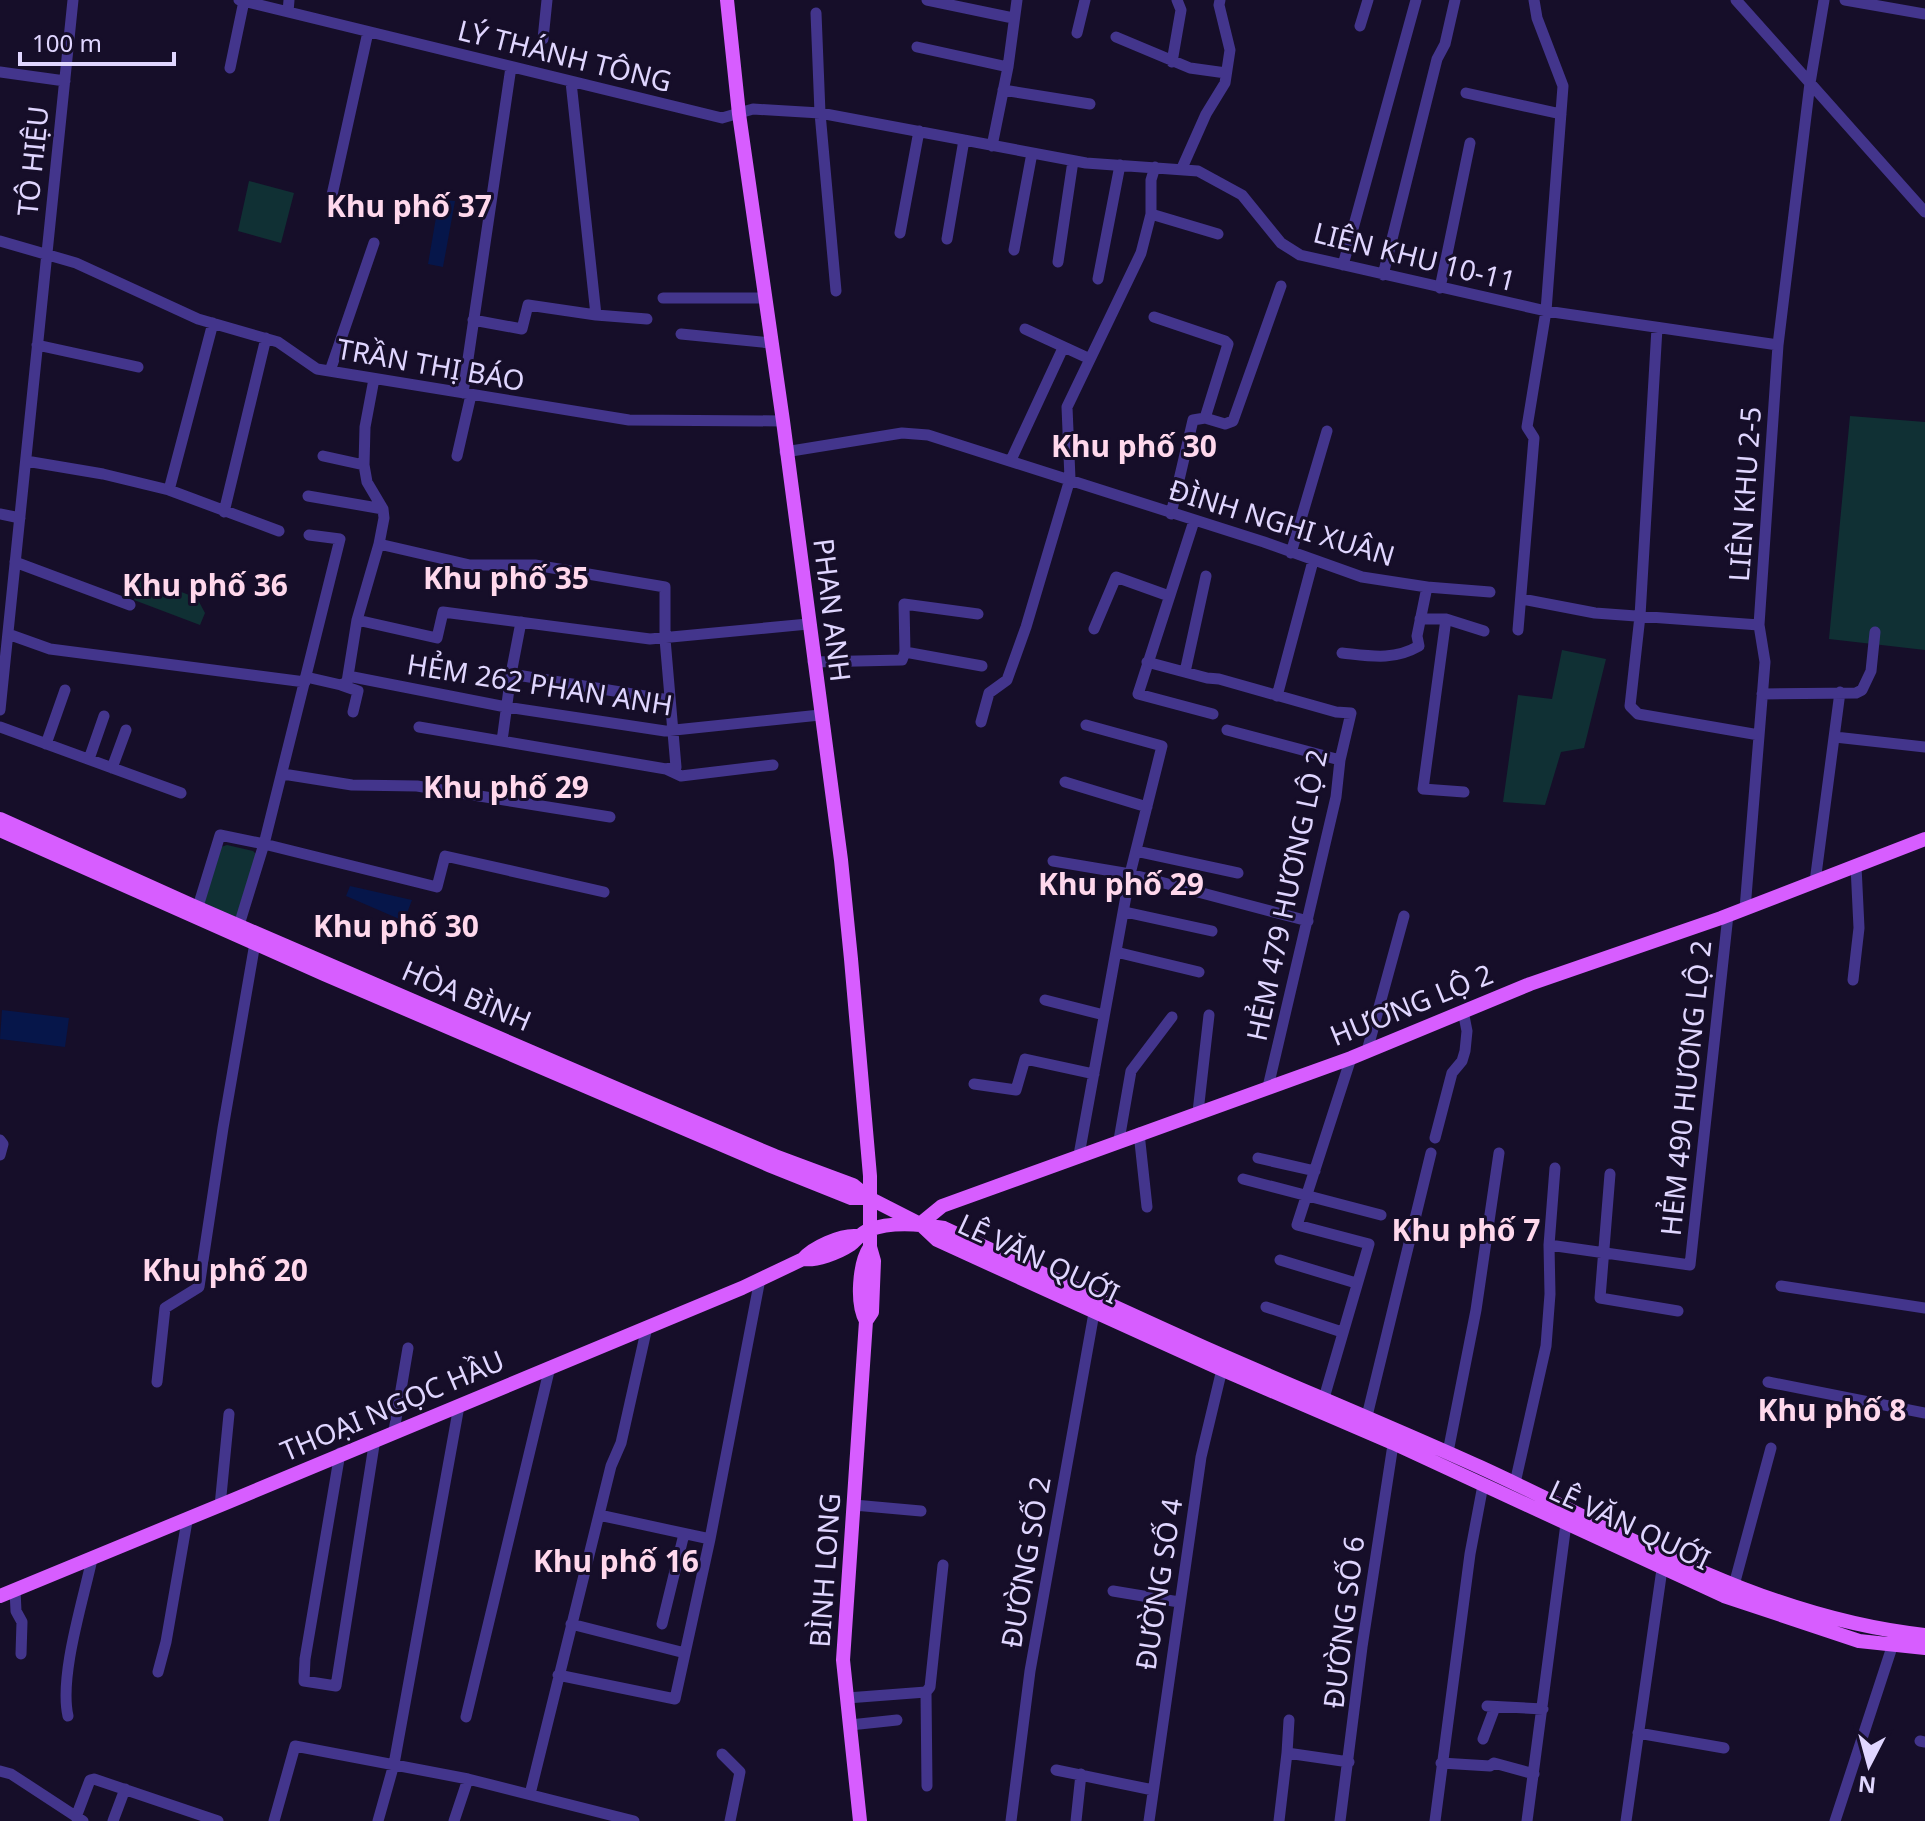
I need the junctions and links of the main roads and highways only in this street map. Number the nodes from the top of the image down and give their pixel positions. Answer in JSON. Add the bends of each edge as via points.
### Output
{"nodes":[{"id":1,"x":727,"y":0,"type":"edge"},
{"id":2,"x":0,"y":819,"type":"edge"},
{"id":3,"x":0,"y":830,"type":"edge"},
{"id":4,"x":1925,"y":839,"type":"edge"},
{"id":5,"x":196,"y":912,"type":"junction"},
{"id":6,"x":511,"y":1048,"type":"junction"},
{"id":7,"x":869,"y":1198,"type":"junction"},
{"id":8,"x":920,"y":1224,"type":"junction"},
{"id":9,"x":871,"y":1229,"type":"junction"},
{"id":10,"x":1224,"y":1363,"type":"junction"},
{"id":11,"x":1394,"y":1436,"type":"junction"},
{"id":12,"x":1567,"y":1516,"type":"junction"},
{"id":13,"x":0,"y":1596,"type":"edge"},
{"id":14,"x":1925,"y":1635,"type":"edge"},
{"id":15,"x":1925,"y":1648,"type":"edge"},
{"id":16,"x":860,"y":1821,"type":"edge"}],
"edges":[{"from":1,"to":7,"type":"main road","name":"PHAN ANH","via":[[851,959]]},
{"from":2,"to":5,"type":"main road","name":"HÒA BÌNH"},
{"from":3,"to":5,"type":"main road","name":"HÒA BÌNH"},
{"from":4,"to":8,"type":"main road","name":"HƯƠNG LỘ 2","via":[[1530,984],[1351,1058],[942,1206]]},
{"from":5,"to":6,"type":"main road","name":"HÒA BÌNH","via":[[255,943]]},
{"from":5,"to":6,"type":"main road","name":"HÒA BÌNH","via":[[239,925]]},
{"from":6,"to":7,"type":"main road","name":"HÒA BÌNH","via":[[853,1185]]},
{"from":7,"to":8,"type":"main road","name":"HÒA BÌNH"},
{"from":7,"to":9,"type":"main road","name":"PHAN ANH"},
{"from":8,"to":9,"type":"main road","name":"THOẠI NGỌC HẦU"},
{"from":8,"to":10,"type":"main road","name":"LÊ VĂN QUỚI","via":[[944,1228]]},
{"from":8,"to":10,"type":"main road","name":"LÊ VĂN QUỚI","via":[[937,1240],[1094,1313]]},
{"from":9,"to":13,"type":"main road","name":"THOẠI NGỌC HẦU"},
{"from":9,"to":16,"type":"main road","name":"BÌNH LONG","via":[[872,1312],[866,1321],[843,1660]]},
{"from":10,"to":11,"type":"main road","name":"LÊ VĂN QUỚI"},
{"from":10,"to":11,"type":"main road","name":"LÊ VĂN QUỚI","via":[[1367,1416]]},
{"from":11,"to":12,"type":"main road","name":"LÊ VĂN QUỚI","via":[[1483,1485]]},
{"from":11,"to":12,"type":"main road","name":"LÊ VĂN QUỚI","via":[[1448,1452],[1515,1483]]},
{"from":12,"to":14,"type":"main road","name":"LÊ VĂN QUỚI","via":[[1734,1585],[1842,1621]]},
{"from":12,"to":15,"type":"main road","name":"LÊ VĂN QUỚI","via":[[1662,1569],[1724,1596],[1859,1641]]}]}
